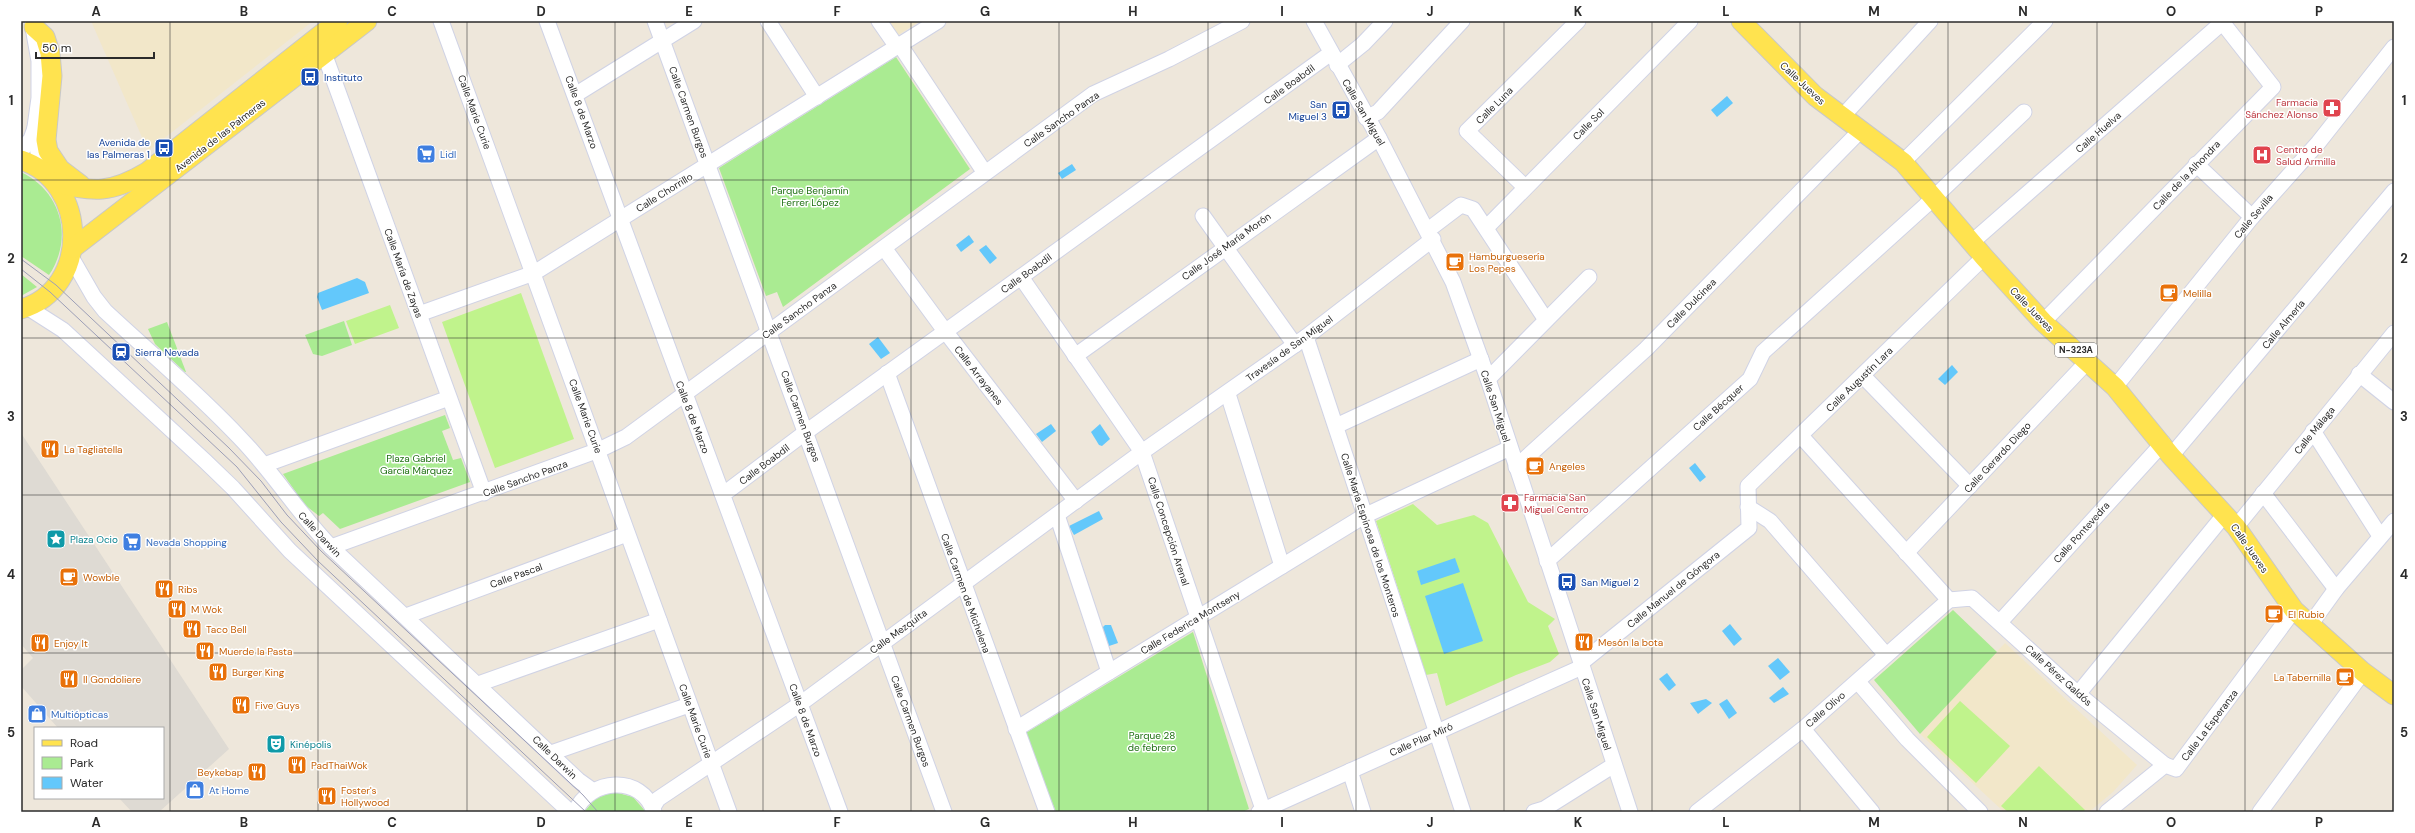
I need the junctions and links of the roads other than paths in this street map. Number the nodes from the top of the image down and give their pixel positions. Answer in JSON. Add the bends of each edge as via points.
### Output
{"nodes":[{"id":1,"x":338,"y":21,"type":"edge"},
{"id":2,"x":367,"y":21,"type":"edge"},
{"id":3,"x":442,"y":21,"type":"edge"},
{"id":4,"x":547,"y":21,"type":"edge"},
{"id":5,"x":655,"y":21,"type":"edge"},
{"id":6,"x":694,"y":21,"type":"edge"},
{"id":7,"x":768,"y":21,"type":"edge"},
{"id":8,"x":879,"y":21,"type":"edge"},
{"id":9,"x":938,"y":21,"type":"edge"},
{"id":10,"x":1242,"y":21,"type":"edge"},
{"id":11,"x":1314,"y":21,"type":"edge"},
{"id":12,"x":1385,"y":21,"type":"edge"},
{"id":13,"x":1462,"y":21,"type":"edge"},
{"id":14,"x":1578,"y":21,"type":"edge"},
{"id":15,"x":1690,"y":21,"type":"edge"},
{"id":16,"x":1741,"y":21,"type":"edge"},
{"id":17,"x":1930,"y":21,"type":"edge"},
{"id":18,"x":2045,"y":21,"type":"edge"},
{"id":19,"x":2223,"y":22,"type":"edge"},
{"id":20,"x":33,"y":24,"type":"edge"},
{"id":21,"x":663,"y":41,"type":"junction"},
{"id":22,"x":898,"y":46,"type":"junction"},
{"id":23,"x":2394,"y":47,"type":"edge"},
{"id":24,"x":324,"y":53,"type":"junction"},
{"id":25,"x":1334,"y":59,"type":"junction"},
{"id":26,"x":575,"y":95,"type":"junction"},
{"id":27,"x":817,"y":97,"type":"junction"},
{"id":28,"x":2024,"y":112,"type":"dead end"},
{"id":29,"x":1842,"y":117,"type":"junction"},
{"id":30,"x":1366,"y":118,"type":"junction"},
{"id":31,"x":35,"y":127,"type":"junction"},
{"id":32,"x":1860,"y":131,"type":"junction"},
{"id":33,"x":1379,"y":138,"type":"junction"},
{"id":34,"x":21,"y":151,"type":"edge"},
{"id":35,"x":21,"y":160,"type":"edge"},
{"id":36,"x":1903,"y":162,"type":"junction"},
{"id":37,"x":708,"y":164,"type":"junction"},
{"id":38,"x":2196,"y":164,"type":"junction"},
{"id":39,"x":985,"y":173,"type":"junction"},
{"id":40,"x":47,"y":176,"type":"junction"},
{"id":41,"x":1525,"y":187,"type":"junction"},
{"id":42,"x":85,"y":188,"type":"junction"},
{"id":43,"x":2394,"y":192,"type":"edge"},
{"id":44,"x":1933,"y":198,"type":"junction"},
{"id":45,"x":1203,"y":216,"type":"dead end"},
{"id":46,"x":2252,"y":217,"type":"junction"},
{"id":47,"x":621,"y":219,"type":"junction"},
{"id":48,"x":1486,"y":228,"type":"junction"},
{"id":49,"x":1430,"y":235,"type":"junction"},
{"id":50,"x":1972,"y":242,"type":"junction"},
{"id":51,"x":1226,"y":246,"type":"junction"},
{"id":52,"x":884,"y":248,"type":"junction"},
{"id":53,"x":72,"y":252,"type":"junction"},
{"id":54,"x":1984,"y":257,"type":"junction"},
{"id":55,"x":534,"y":273,"type":"junction"},
{"id":56,"x":1021,"y":277,"type":"junction"},
{"id":57,"x":1589,"y":277,"type":"dead end"},
{"id":58,"x":24,"y":308,"type":"edge"},
{"id":59,"x":419,"y":314,"type":"junction"},
{"id":60,"x":1546,"y":320,"type":"junction"},
{"id":61,"x":2043,"y":322,"type":"junction"},
{"id":62,"x":770,"y":331,"type":"junction"},
{"id":63,"x":945,"y":331,"type":"junction"},
{"id":64,"x":2394,"y":333,"type":"edge"},
{"id":65,"x":1300,"y":341,"type":"junction"},
{"id":66,"x":1075,"y":356,"type":"junction"},
{"id":67,"x":1481,"y":359,"type":"junction"},
{"id":68,"x":2088,"y":361,"type":"junction"},
{"id":69,"x":887,"y":374,"type":"junction"},
{"id":70,"x":2359,"y":374,"type":"junction"},
{"id":71,"x":1863,"y":376,"type":"junction"},
{"id":72,"x":1488,"y":379,"type":"junction"},
{"id":73,"x":2115,"y":387,"type":"junction"},
{"id":74,"x":1228,"y":394,"type":"junction"},
{"id":75,"x":684,"y":395,"type":"junction"},
{"id":76,"x":449,"y":398,"type":"junction"},
{"id":77,"x":2394,"y":402,"type":"edge"},
{"id":78,"x":1336,"y":426,"type":"junction"},
{"id":79,"x":2314,"y":431,"type":"junction"},
{"id":80,"x":806,"y":432,"type":"junction"},
{"id":81,"x":1801,"y":436,"type":"junction"},
{"id":82,"x":1510,"y":448,"type":"junction"},
{"id":83,"x":599,"y":450,"type":"junction"},
{"id":84,"x":2167,"y":450,"type":"junction"},
{"id":85,"x":1142,"y":452,"type":"junction"},
{"id":86,"x":264,"y":465,"type":"junction"},
{"id":87,"x":1516,"y":467,"type":"junction"},
{"id":88,"x":1970,"y":486,"type":"junction"},
{"id":89,"x":484,"y":493,"type":"junction"},
{"id":90,"x":722,"y":493,"type":"junction"},
{"id":91,"x":2263,"y":493,"type":"junction"},
{"id":92,"x":1076,"y":501,"type":"junction"},
{"id":93,"x":1748,"y":507,"type":"junction"},
{"id":94,"x":1057,"y":515,"type":"junction"},
{"id":95,"x":1364,"y":516,"type":"junction"},
{"id":96,"x":2231,"y":520,"type":"junction"},
{"id":97,"x":2394,"y":521,"type":"edge"},
{"id":98,"x":627,"y":534,"type":"junction"},
{"id":99,"x":2380,"y":536,"type":"junction"},
{"id":100,"x":331,"y":547,"type":"junction"},
{"id":101,"x":1906,"y":553,"type":"junction"},
{"id":102,"x":1547,"y":561,"type":"junction"},
{"id":103,"x":1282,"y":566,"type":"junction"},
{"id":104,"x":963,"y":584,"type":"junction"},
{"id":105,"x":2336,"y":589,"type":"junction"},
{"id":106,"x":1949,"y":600,"type":"junction"},
{"id":107,"x":2294,"y":610,"type":"junction"},
{"id":108,"x":406,"y":616,"type":"junction"},
{"id":109,"x":1198,"y":618,"type":"junction"},
{"id":110,"x":659,"y":620,"type":"junction"},
{"id":111,"x":2000,"y":622,"type":"junction"},
{"id":112,"x":2310,"y":625,"type":"junction"},
{"id":113,"x":883,"y":642,"type":"junction"},
{"id":114,"x":1886,"y":655,"type":"junction"},
{"id":115,"x":1581,"y":665,"type":"junction"},
{"id":116,"x":1109,"y":672,"type":"junction"},
{"id":117,"x":2364,"y":672,"type":"junction"},
{"id":118,"x":1858,"y":682,"type":"junction"},
{"id":119,"x":478,"y":684,"type":"junction"},
{"id":120,"x":2078,"y":694,"type":"junction"},
{"id":121,"x":2394,"y":695,"type":"edge"},
{"id":122,"x":800,"y":704,"type":"junction"},
{"id":123,"x":689,"y":705,"type":"junction"},
{"id":124,"x":1016,"y":729,"type":"junction"},
{"id":125,"x":1803,"y":729,"type":"junction"},
{"id":126,"x":1437,"y":732,"type":"junction"},
{"id":127,"x":551,"y":753,"type":"junction"},
{"id":128,"x":712,"y":765,"type":"junction"},
{"id":129,"x":1614,"y":765,"type":"junction"},
{"id":130,"x":2165,"y":765,"type":"junction"},
{"id":131,"x":1350,"y":771,"type":"junction"},
{"id":132,"x":592,"y":790,"type":"junction"},
{"id":133,"x":654,"y":810,"type":"edge"},
{"id":134,"x":1262,"y":811,"type":"edge"},
{"id":135,"x":570,"y":812,"type":"edge"},
{"id":136,"x":575,"y":812,"type":"edge"},
{"id":137,"x":729,"y":812,"type":"edge"},
{"id":138,"x":840,"y":812,"type":"edge"},
{"id":139,"x":944,"y":812,"type":"edge"},
{"id":140,"x":1046,"y":812,"type":"edge"},
{"id":141,"x":1363,"y":812,"type":"edge"},
{"id":142,"x":1463,"y":812,"type":"edge"},
{"id":143,"x":1534,"y":812,"type":"edge"},
{"id":144,"x":1630,"y":812,"type":"edge"},
{"id":145,"x":1697,"y":812,"type":"edge"},
{"id":146,"x":1872,"y":812,"type":"edge"},
{"id":147,"x":1980,"y":812,"type":"edge"},
{"id":148,"x":2107,"y":812,"type":"edge"},
{"id":149,"x":2260,"y":812,"type":"edge"}],
"edges":[{"from":1,"to":42,"type":"main road","name":"Avenida de las Palmeras","via":[[147,172],[114,189]]},
{"from":2,"to":24,"type":"main road","name":"Avenida de las Palmeras"},
{"from":3,"to":55,"type":"street","name":"Calle Marie Curie"},
{"from":4,"to":26,"type":"street","name":"Calle 8 de Marzo"},
{"from":5,"to":21,"type":"street","name":"Calle Carmen Burgos"},
{"from":6,"to":21,"type":"street"},
{"from":7,"to":27,"type":"street"},
{"from":8,"to":22,"type":"street"},
{"from":9,"to":22,"type":"street","name":"Calle Chorrillo"},
{"from":10,"to":39,"type":"street","name":"Calle Sancho Panza","via":[[1169,60],[1093,94]]},
{"from":11,"to":25,"type":"street","name":"Calle San Miguel"},
{"from":12,"to":25,"type":"street","name":"Calle Boabdil","via":[[1364,44]]},
{"from":13,"to":30,"type":"street","via":[[1378,112]]},
{"from":14,"to":41,"type":"street","name":"Calle Luna","via":[[1467,131]]},
{"from":15,"to":41,"type":"street","name":"Calle Sol"},
{"from":16,"to":29,"type":"main road","name":"Calle Jueves","number":"N-323A","via":[[1815,96]]},
{"from":17,"to":29,"type":"street"},
{"from":18,"to":36,"type":"street"},
{"from":19,"to":38,"type":"street","name":"Calle de la Alhondra","via":[[2273,87]]},
{"from":19,"to":50,"type":"street","name":"Calle Huelva"},
{"from":20,"to":31,"type":"street","via":[[39,61],[39,98]]},
{"from":20,"to":42,"type":"main road","via":[[45,37],[50,53],[52,76],[46,140],[48,151],[60,169]]},
{"from":21,"to":26,"type":"street"},
{"from":21,"to":37,"type":"street","name":"Calle Carmen Burgos"},
{"from":22,"to":27,"type":"street","name":"Calle Chorrillo"},
{"from":22,"to":39,"type":"street"},
{"from":23,"to":46,"type":"street","name":"Calle Sevilla","via":[[2318,143]]},
{"from":24,"to":53,"type":"main road","name":"Avenida de las Palmeras"},
{"from":24,"to":59,"type":"street","name":"Calle María de Zayas"},
{"from":25,"to":30,"type":"street","name":"Calle San Miguel"},
{"from":25,"to":56,"type":"street","name":"Calle Boabdil"},
{"from":26,"to":47,"type":"street","name":"Calle 8 de Marzo"},
{"from":27,"to":37,"type":"street","name":"Calle Chorrillo"},
{"from":28,"to":44,"type":"street","name":"Calle Bécquer"},
{"from":29,"to":32,"type":"main road","name":"Calle Jueves","number":"N-323A"},
{"from":30,"to":33,"type":"street","name":"Calle San Miguel"},
{"from":31,"to":34,"type":"street","via":[[31,139]]},
{"from":31,"to":40,"type":"street"},
{"from":32,"to":36,"type":"main road","name":"Calle Jueves","number":"N-323A"},
{"from":32,"to":87,"type":"street","name":"Calle Dulcinea","via":[[1646,349]]},
{"from":33,"to":49,"type":"street","name":"Calle San Miguel"},
{"from":33,"to":51,"type":"street","name":"Calle José María Morón"},
{"from":35,"to":40,"type":"main road"},
{"from":36,"to":44,"type":"main road","name":"Calle Jueves","number":"N-323A"},
{"from":37,"to":47,"type":"street","name":"Calle Chorrillo"},
{"from":37,"to":62,"type":"street","name":"Calle Carmen Burgos"},
{"from":38,"to":46,"type":"street"},
{"from":38,"to":61,"type":"street","name":"Calle de la Alhondra"},
{"from":39,"to":52,"type":"street","name":"Calle Sancho Panza"},
{"from":40,"to":42,"type":"main road","name":"Avenida de las Palmeras"},
{"from":40,"to":53,"type":"main road","via":[[67,202],[74,224]]},
{"from":41,"to":48,"type":"street","name":"Calle Sol"},
{"from":43,"to":84,"type":"street","name":"Calle Almería"},
{"from":44,"to":50,"type":"main road","name":"Calle Jueves","number":"N-323A"},
{"from":44,"to":102,"type":"street","name":"Calle Bécquer","via":[[1763,352],[1750,379]]},
{"from":45,"to":51,"type":"street","name":"Calle María Espinosa de los Monteros"},
{"from":46,"to":73,"type":"street","name":"Calle Sevilla"},
{"from":47,"to":55,"type":"street","name":"Calle Chorrillo"},
{"from":47,"to":75,"type":"street","name":"Calle 8 de Marzo"},
{"from":48,"to":49,"type":"street","via":[[1473,208],[1461,205]]},
{"from":48,"to":60,"type":"street"},
{"from":49,"to":65,"type":"street","name":"Travesía de San Miguel"},
{"from":49,"to":67,"type":"street","name":"Calle San Miguel","via":[[1453,282]]},
{"from":50,"to":54,"type":"main road","name":"Calle Jueves","number":"N-323A"},
{"from":51,"to":65,"type":"street","name":"Calle María Espinosa de los Monteros"},
{"from":51,"to":66,"type":"street","name":"Calle José María Morón"},
{"from":52,"to":62,"type":"street","name":"Calle Sancho Panza"},
{"from":52,"to":63,"type":"street","name":"Calle Arrayanes"},
{"from":53,"to":58,"type":"main road","via":[[56,285],[43,298]]},
{"from":53,"to":86,"type":"street","name":"Calle Darwin","via":[[94,297],[105,311],[239,437]]},
{"from":54,"to":61,"type":"main road","name":"Calle Jueves","number":"N-323A"},
{"from":54,"to":71,"type":"street","name":"Calle Augustín Lara"},
{"from":55,"to":59,"type":"street","name":"Calle Chorrillo"},
{"from":55,"to":83,"type":"street","name":"Calle Marie Curie"},
{"from":56,"to":63,"type":"street","name":"Calle Boabdil"},
{"from":56,"to":66,"type":"street","name":"Calle Concepción Arenal"},
{"from":57,"to":60,"type":"street"},
{"from":58,"to":135,"type":"street","via":[[63,330],[233,488],[290,551]]},
{"from":59,"to":76,"type":"street","name":"Calle María de Zayas"},
{"from":60,"to":72,"type":"street"},
{"from":61,"to":68,"type":"main road","name":"Calle Jueves","number":"N-323A"},
{"from":62,"to":75,"type":"street","name":"Calle Sancho Panza"},
{"from":62,"to":80,"type":"street","name":"Calle Carmen Burgos"},
{"from":63,"to":69,"type":"street","name":"Calle Boabdil"},
{"from":63,"to":92,"type":"street","name":"Calle Arrayanes"},
{"from":64,"to":70,"type":"street","name":"Calle Málaga"},
{"from":65,"to":74,"type":"street","name":"Travesía de San Miguel"},
{"from":65,"to":78,"type":"street","name":"Calle María Espinosa de los Monteros"},
{"from":66,"to":85,"type":"street","name":"Calle Concepción Arenal"},
{"from":67,"to":72,"type":"street","name":"Calle San Miguel"},
{"from":67,"to":78,"type":"street"},
{"from":68,"to":73,"type":"main road","name":"Calle Jueves","number":"N-323A"},
{"from":68,"to":88,"type":"street","name":"Calle Gerardo Diego"},
{"from":69,"to":80,"type":"street","name":"Calle Boabdil"},
{"from":69,"to":104,"type":"street","name":"Calle Carmen de Michelena"},
{"from":70,"to":77,"type":"street"},
{"from":70,"to":79,"type":"street","name":"Calle Málaga"},
{"from":71,"to":81,"type":"street","name":"Calle Augustín Lara"},
{"from":71,"to":88,"type":"street"},
{"from":72,"to":82,"type":"street","name":"Calle San Miguel"},
{"from":73,"to":84,"type":"main road","name":"Calle Jueves","number":"N-323A"},
{"from":74,"to":85,"type":"street","name":"Travesía de San Miguel"},
{"from":74,"to":103,"type":"street"},
{"from":75,"to":83,"type":"street","name":"Calle Sancho Panza","via":[[626,437]]},
{"from":75,"to":90,"type":"street","name":"Calle 8 de Marzo"},
{"from":76,"to":86,"type":"street"},
{"from":76,"to":89,"type":"street","name":"Calle María de Zayas"},
{"from":78,"to":95,"type":"street","name":"Calle María Espinosa de los Monteros"},
{"from":79,"to":91,"type":"street","name":"Calle Málaga"},
{"from":79,"to":99,"type":"street"},
{"from":80,"to":90,"type":"street","name":"Calle Boabdil"},
{"from":80,"to":113,"type":"street","name":"Calle Carmen Burgos"},
{"from":81,"to":93,"type":"street","name":"Calle Augustín Lara","via":[[1748,486]]},
{"from":81,"to":101,"type":"street"},
{"from":82,"to":87,"type":"street","name":"Calle San Miguel"},
{"from":82,"to":95,"type":"street","name":"Calle Federica Montseny"},
{"from":83,"to":89,"type":"street","name":"Calle Sancho Panza"},
{"from":83,"to":98,"type":"street","name":"Calle Marie Curie"},
{"from":84,"to":96,"type":"main road","name":"Calle Jueves","number":"N-323A"},
{"from":84,"to":111,"type":"street","name":"Calle Pontevedra"},
{"from":85,"to":92,"type":"street","name":"Calle Mezquita"},
{"from":85,"to":109,"type":"street","name":"Calle Concepción Arenal"},
{"from":86,"to":100,"type":"street","name":"Calle Darwin","via":[[304,520]]},
{"from":87,"to":102,"type":"street","name":"Calle San Miguel"},
{"from":88,"to":101,"type":"street","name":"Calle Gerardo Diego"},
{"from":89,"to":100,"type":"street","name":"Calle Sancho Panza"},
{"from":90,"to":122,"type":"street","name":"Calle 8 de Marzo"},
{"from":91,"to":96,"type":"street","name":"Calle Málaga"},
{"from":91,"to":105,"type":"street"},
{"from":92,"to":94,"type":"street","name":"Calle Mezquita"},
{"from":93,"to":114,"type":"street","via":[[1770,521]]},
{"from":93,"to":115,"type":"street","name":"Calle Manuel de Góngora","via":[[1749,528]]},
{"from":94,"to":104,"type":"street","name":"Calle Mezquita"},
{"from":94,"to":116,"type":"street"},
{"from":95,"to":103,"type":"street","name":"Calle Federica Montseny"},
{"from":95,"to":126,"type":"street","name":"Calle María Espinosa de los Monteros"},
{"from":96,"to":107,"type":"main road","name":"Calle Jueves","number":"N-323A"},
{"from":96,"to":120,"type":"street","name":"Calle Málaga"},
{"from":97,"to":99,"type":"street"},
{"from":98,"to":108,"type":"street","name":"Calle Pascal"},
{"from":98,"to":110,"type":"street","name":"Calle Marie Curie"},
{"from":99,"to":105,"type":"street"},
{"from":100,"to":108,"type":"street","name":"Calle Darwin"},
{"from":101,"to":106,"type":"street"},
{"from":102,"to":115,"type":"street","name":"Calle San Miguel"},
{"from":103,"to":109,"type":"street","name":"Calle Federica Montseny"},
{"from":104,"to":113,"type":"street","name":"Calle Mezquita"},
{"from":104,"to":124,"type":"street","name":"Calle Carmen de Michelena"},
{"from":105,"to":112,"type":"street"},
{"from":106,"to":111,"type":"street","name":"Calle Pérez Galdós","via":[[1972,598]]},
{"from":106,"to":114,"type":"street","name":"Calle Olivo"},
{"from":107,"to":112,"type":"main road","name":"Calle Jueves","number":"N-323A"},
{"from":107,"to":130,"type":"street","name":"Calle La Esperanza","via":[[2176,769]]},
{"from":108,"to":119,"type":"street","name":"Calle Darwin"},
{"from":109,"to":116,"type":"street","name":"Calle Federica Montseny"},
{"from":109,"to":134,"type":"street","name":"Calle Concepción Arenal"},
{"from":110,"to":119,"type":"street"},
{"from":110,"to":123,"type":"street","name":"Calle Marie Curie"},
{"from":111,"to":120,"type":"street","name":"Calle Pérez Galdós"},
{"from":112,"to":117,"type":"main road","name":"Calle Jueves","number":"N-323A"},
{"from":113,"to":122,"type":"street","name":"Calle Mezquita"},
{"from":113,"to":139,"type":"street","name":"Calle Carmen Burgos"},
{"from":114,"to":118,"type":"street","name":"Calle Olivo"},
{"from":115,"to":126,"type":"street","name":"Calle Pilar Miró"},
{"from":115,"to":129,"type":"street","name":"Calle San Miguel"},
{"from":116,"to":124,"type":"street","name":"Calle Federica Montseny"},
{"from":117,"to":121,"type":"main road","name":"Calle Jueves","number":"N-323A"},
{"from":117,"to":149,"type":"street"},
{"from":118,"to":125,"type":"street","name":"Calle Olivo"},
{"from":118,"to":147,"type":"street","via":[[1906,739]]},
{"from":119,"to":127,"type":"street","name":"Calle Darwin"},
{"from":120,"to":130,"type":"street","name":"Calle Pérez Galdós"},
{"from":122,"to":128,"type":"street","name":"Calle Mezquita"},
{"from":122,"to":138,"type":"street","name":"Calle 8 de Marzo"},
{"from":123,"to":127,"type":"street"},
{"from":123,"to":128,"type":"street","name":"Calle Marie Curie"},
{"from":124,"to":140,"type":"street","name":"Calle Carmen de Michelena"},
{"from":125,"to":145,"type":"street","name":"Calle Olivo"},
{"from":125,"to":146,"type":"street"},
{"from":126,"to":131,"type":"street","name":"Calle Pilar Miró"},
{"from":126,"to":142,"type":"street","name":"Calle María Espinosa de los Monteros"},
{"from":127,"to":132,"type":"street","name":"Calle Darwin"},
{"from":128,"to":133,"type":"street","name":"Calle Mezquita","via":[[658,799]]},
{"from":128,"to":137,"type":"street","name":"Calle Marie Curie"},
{"from":129,"to":143,"type":"street","via":[[1544,809]]},
{"from":129,"to":144,"type":"street","name":"Calle San Miguel"},
{"from":130,"to":148,"type":"street","name":"Calle La Esperanza"},
{"from":131,"to":134,"type":"street","name":"Calle Pilar Miró"},
{"from":131,"to":141,"type":"street"},
{"from":132,"to":133,"type":"street","via":[[605,785],[626,786],[645,796]]},
{"from":132,"to":136,"type":"street","via":[[579,803]]}]}
